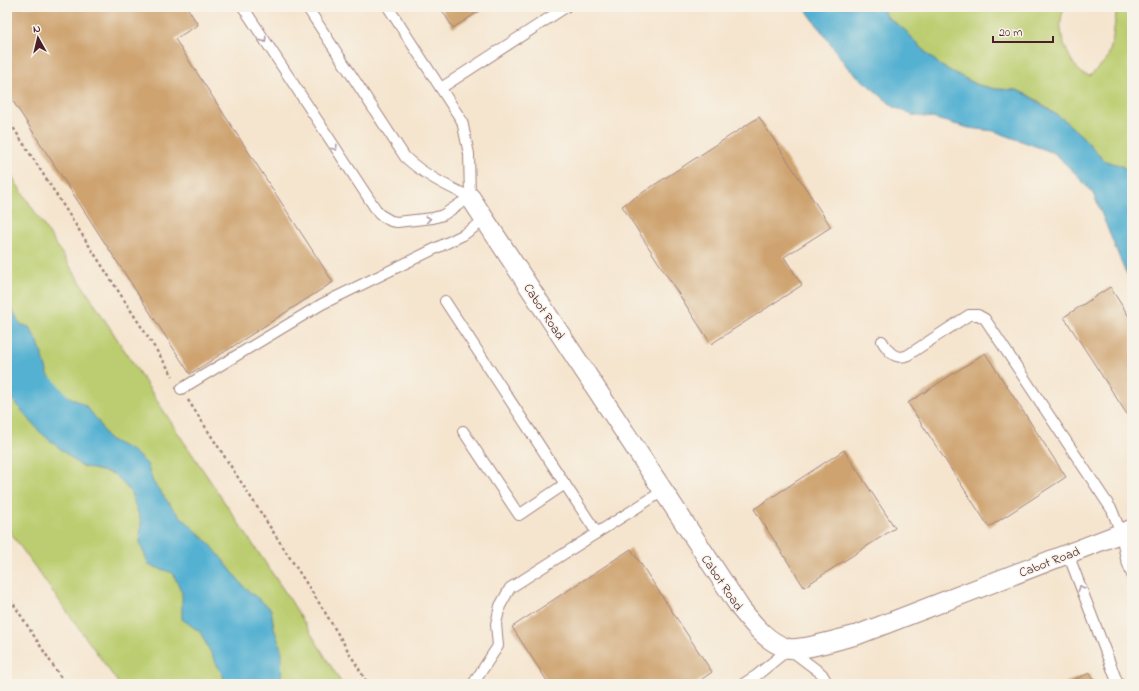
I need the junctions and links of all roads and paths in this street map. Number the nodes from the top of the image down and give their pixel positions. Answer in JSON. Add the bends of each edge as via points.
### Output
{"nodes":[{"id":1,"x":243,"y":7,"type":"edge"},
{"id":2,"x":307,"y":7,"type":"edge"},
{"id":3,"x":388,"y":7,"type":"edge"},
{"id":4,"x":566,"y":7,"type":"edge"},
{"id":5,"x":441,"y":88,"type":"junction"},
{"id":6,"x":470,"y":197,"type":"junction"},
{"id":7,"x":485,"y":220,"type":"junction"},
{"id":8,"x":445,"y":302,"type":"dead end"},
{"id":9,"x":882,"y":341,"type":"dead end"},
{"id":10,"x":181,"y":389,"type":"dead end"},
{"id":11,"x":463,"y":431,"type":"dead end"},
{"id":12,"x":565,"y":484,"type":"junction"},
{"id":13,"x":663,"y":491,"type":"junction"},
{"id":14,"x":1127,"y":531,"type":"edge"},
{"id":15,"x":597,"y":533,"type":"junction"},
{"id":16,"x":1068,"y":554,"type":"junction"},
{"id":17,"x":1132,"y":575,"type":"edge"},
{"id":18,"x":7,"y":594,"type":"edge"},
{"id":19,"x":789,"y":649,"type":"junction"},
{"id":20,"x":65,"y":684,"type":"edge"},
{"id":21,"x":474,"y":684,"type":"edge"},
{"id":22,"x":743,"y":684,"type":"edge"},
{"id":23,"x":828,"y":684,"type":"edge"},
{"id":24,"x":1118,"y":684,"type":"edge"}],
"edges":[{"from":1,"to":6,"type":"lane","one_way":true,"via":[[379,214],[397,222],[433,218],[443,215]]},
{"from":2,"to":6,"type":"lane","via":[[406,157],[417,168]]},
{"from":3,"to":5,"type":"lane"},
{"from":4,"to":5,"type":"lane"},
{"from":5,"to":6,"type":"lane","via":[[462,121],[469,154]]},
{"from":6,"to":7,"type":"street","name":"Cabot Road"},
{"from":7,"to":10,"type":"lane","via":[[463,235],[322,304]]},
{"from":7,"to":13,"type":"street","name":"Cabot Road"},
{"from":8,"to":12,"type":"lane"},
{"from":9,"to":14,"type":"lane","via":[[891,354],[905,356],[969,315],[978,314],[983,317]]},
{"from":11,"to":12,"type":"lane","via":[[519,515]]},
{"from":12,"to":15,"type":"lane"},
{"from":13,"to":15,"type":"lane"},
{"from":13,"to":19,"type":"street","name":"Cabot Road","via":[[741,609],[763,634],[774,643]]},
{"from":14,"to":16,"type":"street","name":"Cabot Road"},
{"from":14,"to":17,"type":"lane","via":[[1126,559]]},
{"from":15,"to":21,"type":"lane","via":[[510,588],[500,606],[496,624],[498,646]]},
{"from":16,"to":19,"type":"street","name":"Cabot Road","via":[[857,635],[810,647]]},
{"from":24,"to":16,"type":"lane","one_way":true},
{"from":18,"to":20,"type":"path"},
{"from":19,"to":22,"type":"lane"},
{"from":19,"to":23,"type":"lane","via":[[822,674]]}]}
